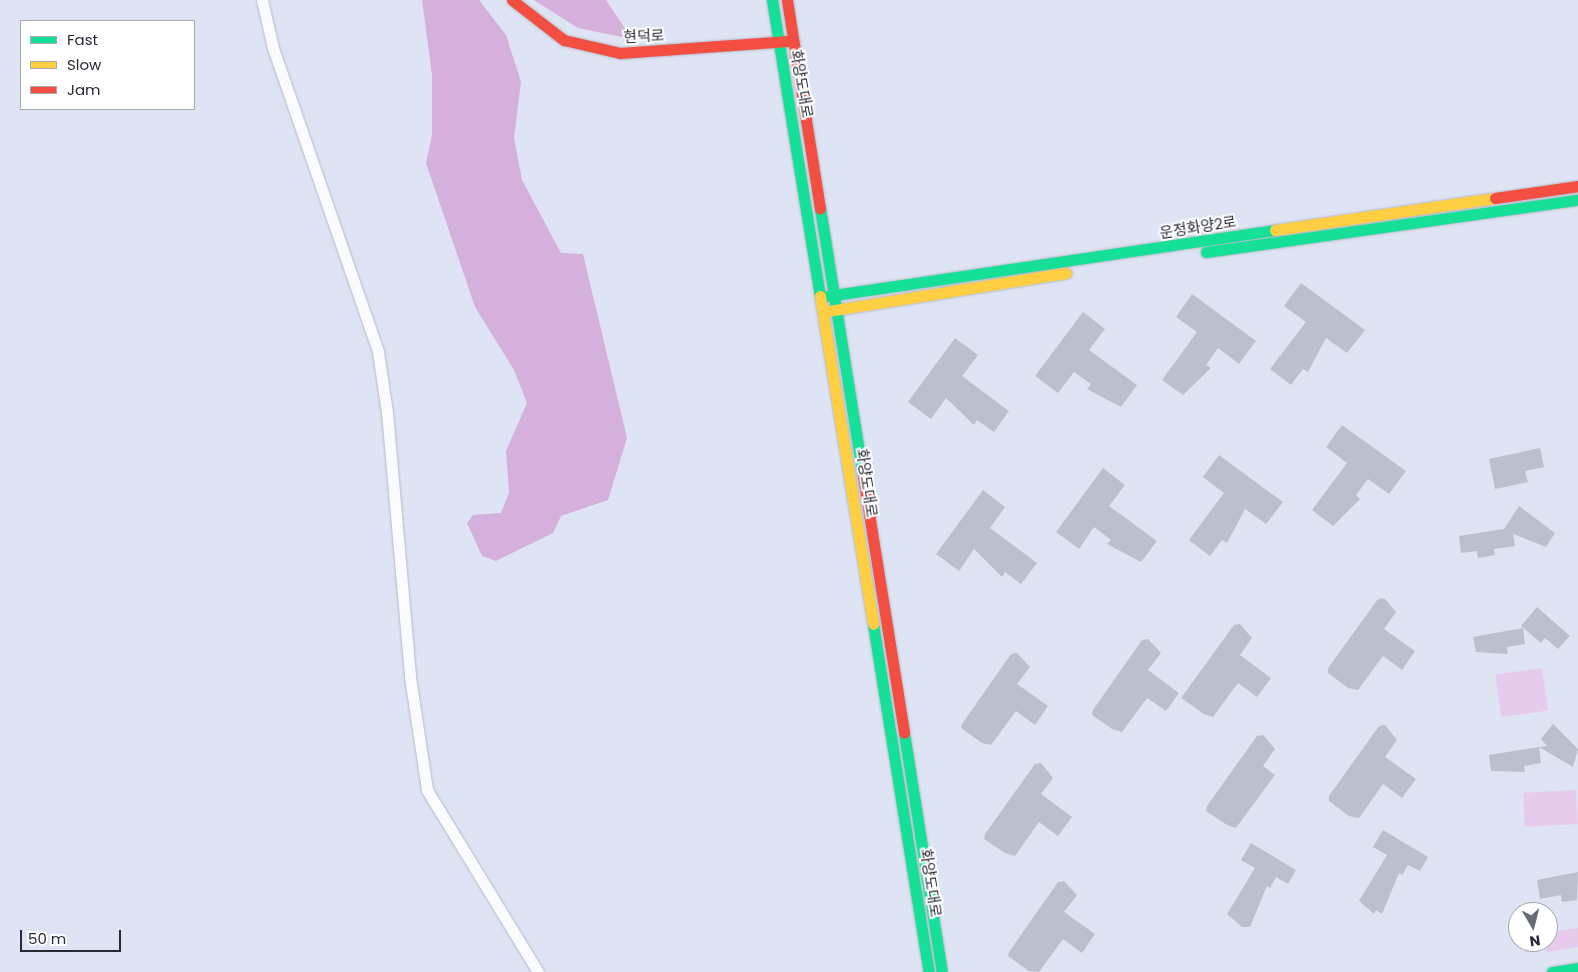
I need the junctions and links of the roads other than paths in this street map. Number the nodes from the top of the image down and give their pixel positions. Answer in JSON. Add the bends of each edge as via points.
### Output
{"nodes":[{"id":1,"x":262,"y":0,"type":"edge"},
{"id":2,"x":512,"y":0,"type":"edge"},
{"id":3,"x":772,"y":0,"type":"edge"},
{"id":4,"x":787,"y":0,"type":"edge"},
{"id":5,"x":794,"y":41,"type":"junction"},
{"id":6,"x":779,"y":42,"type":"junction"},
{"id":7,"x":1578,"y":186,"type":"edge"},
{"id":8,"x":1578,"y":200,"type":"edge"},
{"id":9,"x":837,"y":295,"type":"junction"},
{"id":10,"x":823,"y":297,"type":"junction"},
{"id":11,"x":839,"y":309,"type":"junction"},
{"id":12,"x":825,"y":311,"type":"junction"},
{"id":13,"x":1578,"y":968,"type":"edge"},
{"id":14,"x":538,"y":972,"type":"edge"},
{"id":15,"x":929,"y":972,"type":"edge"},
{"id":16,"x":942,"y":972,"type":"edge"},
{"id":17,"x":1552,"y":972,"type":"edge"}],
"edges":[{"from":1,"to":14,"type":"street","via":[[273,48],[378,352],[387,412],[410,677],[427,790]]},
{"from":2,"to":6,"type":"main road","name":"현덕로","via":[[564,40],[620,53]]},
{"from":3,"to":6,"type":"main road","name":"화양도대로"},
{"from":4,"to":5,"type":"main road","name":"화양도대로"},
{"from":5,"to":6,"type":"main road","name":"현덕로"},
{"from":5,"to":9,"type":"main road","name":"화양도대로"},
{"from":6,"to":10,"type":"main road","name":"화양도대로"},
{"from":7,"to":9,"type":"main road","name":"운정화양2로"},
{"from":8,"to":11,"type":"main road","name":"운정화양2로"},
{"from":9,"to":10,"type":"main road","name":"운정화양2로"},
{"from":9,"to":11,"type":"main road","name":"화양도대로"},
{"from":10,"to":12,"type":"main road","name":"화양도대로"},
{"from":11,"to":12,"type":"main road","name":"운정화양2로"},
{"from":11,"to":16,"type":"main road","name":"화양도대로"},
{"from":12,"to":15,"type":"main road","name":"화양도대로"},
{"from":13,"to":17,"type":"main road"}]}
